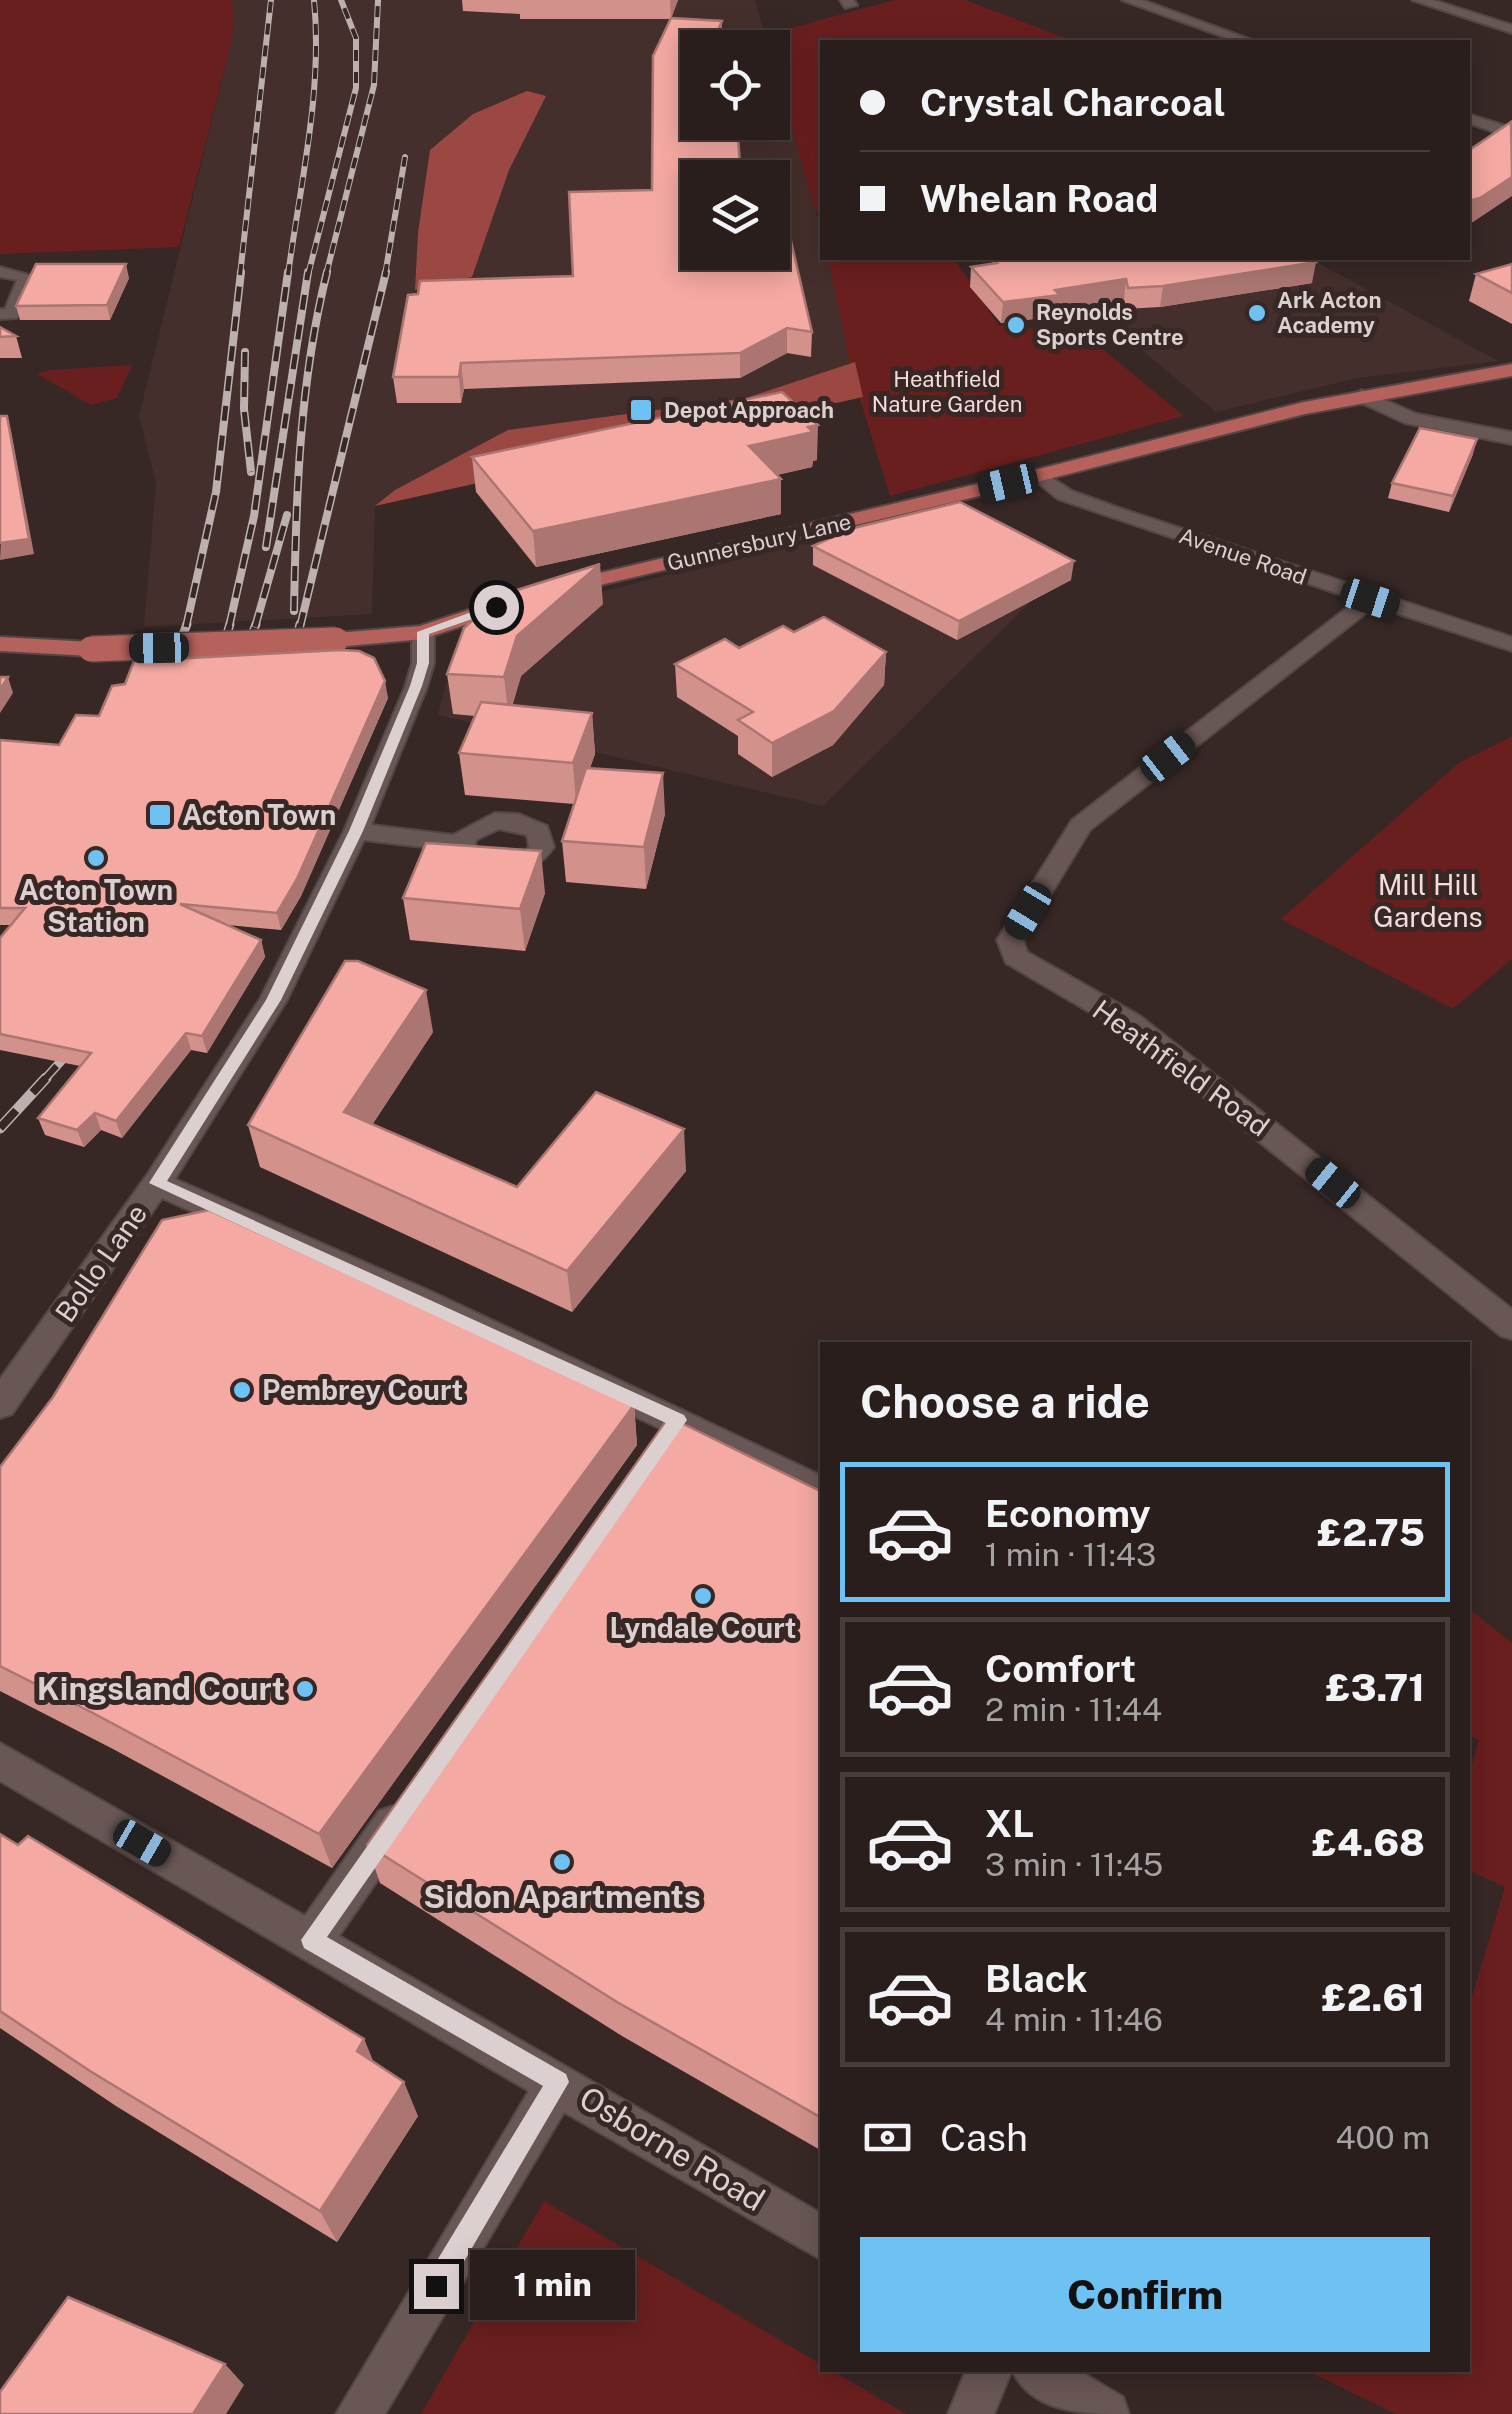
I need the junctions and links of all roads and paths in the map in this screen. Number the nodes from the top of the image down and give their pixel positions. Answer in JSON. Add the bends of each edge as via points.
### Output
{"nodes":[{"id":1,"x":1129,"y":0,"type":"edge"},
{"id":2,"x":1418,"y":0,"type":"edge"},
{"id":3,"x":1512,"y":29,"type":"edge"},
{"id":4,"x":1244,"y":40,"type":"edge"},
{"id":5,"x":1470,"y":119,"type":"edge"},
{"id":6,"x":1512,"y":134,"type":"edge"},
{"id":7,"x":0,"y":272,"type":"edge"},
{"id":8,"x":0,"y":314,"type":"edge"},
{"id":9,"x":1512,"y":370,"type":"edge"},
{"id":10,"x":1362,"y":396,"type":"junction"},
{"id":11,"x":1512,"y":438,"type":"edge"},
{"id":12,"x":1038,"y":475,"type":"junction"},
{"id":13,"x":1370,"y":599,"type":"junction"},
{"id":14,"x":423,"y":632,"type":"junction"},
{"id":15,"x":0,"y":644,"type":"edge"},
{"id":16,"x":1512,"y":644,"type":"edge"},
{"id":17,"x":356,"y":831,"type":"junction"},
{"id":18,"x":461,"y":844,"type":"edge"},
{"id":19,"x":158,"y":1183,"type":"junction"},
{"id":20,"x":1512,"y":1326,"type":"edge"},
{"id":21,"x":0,"y":1406,"type":"edge"},
{"id":22,"x":678,"y":1420,"type":"junction"},
{"id":23,"x":655,"y":1452,"type":"edge"},
{"id":24,"x":820,"y":1489,"type":"edge"},
{"id":25,"x":0,"y":1761,"type":"edge"},
{"id":26,"x":415,"y":1793,"type":"edge"},
{"id":27,"x":312,"y":1940,"type":"junction"},
{"id":28,"x":558,"y":2082,"type":"junction"},
{"id":29,"x":820,"y":2237,"type":"edge"},
{"id":30,"x":987,"y":2372,"type":"edge"},
{"id":31,"x":1038,"y":2372,"type":"edge"},
{"id":32,"x":359,"y":2414,"type":"edge"},
{"id":33,"x":971,"y":2414,"type":"edge"},
{"id":34,"x":1106,"y":2414,"type":"edge"}],
"edges":[{"from":1,"to":4,"type":"street"},
{"from":2,"to":3,"type":"street"},
{"from":5,"to":6,"type":"street"},
{"from":7,"to":8,"type":"street","via":[[28,277],[11,314]]},
{"from":9,"to":10,"type":"main road","name":"Gunnersbury Lane"},
{"from":10,"to":11,"type":"street","via":[[1412,419]]},
{"from":10,"to":12,"type":"main road","name":"Gunnersbury Lane"},
{"from":12,"to":13,"type":"street","name":"Avenue Road","via":[[1065,495]]},
{"from":12,"to":14,"type":"main road","name":"Gunnersbury Lane","via":[[533,594]]},
{"from":13,"to":16,"type":"street","name":"Avenue Road"},
{"from":13,"to":20,"type":"street","name":"Heathfield Road","via":[[1080,825],[1010,940],[1014,958],[1130,1022]]},
{"from":14,"to":15,"type":"main road","name":"Gunnersbury Lane","bridge":true,"via":[[91,649]]},
{"from":14,"to":17,"type":"street","name":"Bollo Lane","via":[[416,686]]},
{"from":17,"to":18,"type":"street"},
{"from":17,"to":19,"type":"street","name":"Bollo Lane","via":[[273,1000]]},
{"from":19,"to":21,"type":"street","name":"Bollo Lane"},
{"from":19,"to":22,"type":"street"},
{"from":22,"to":23,"type":"street"},
{"from":22,"to":24,"type":"street"},
{"from":25,"to":27,"type":"street","name":"Osborne Road"},
{"from":26,"to":27,"type":"street"},
{"from":27,"to":28,"type":"street","name":"Osborne Road"},
{"from":28,"to":29,"type":"street","name":"Osborne Road"},
{"from":28,"to":32,"type":"street"},
{"from":30,"to":33,"type":"street"},
{"from":31,"to":34,"type":"street"}]}
